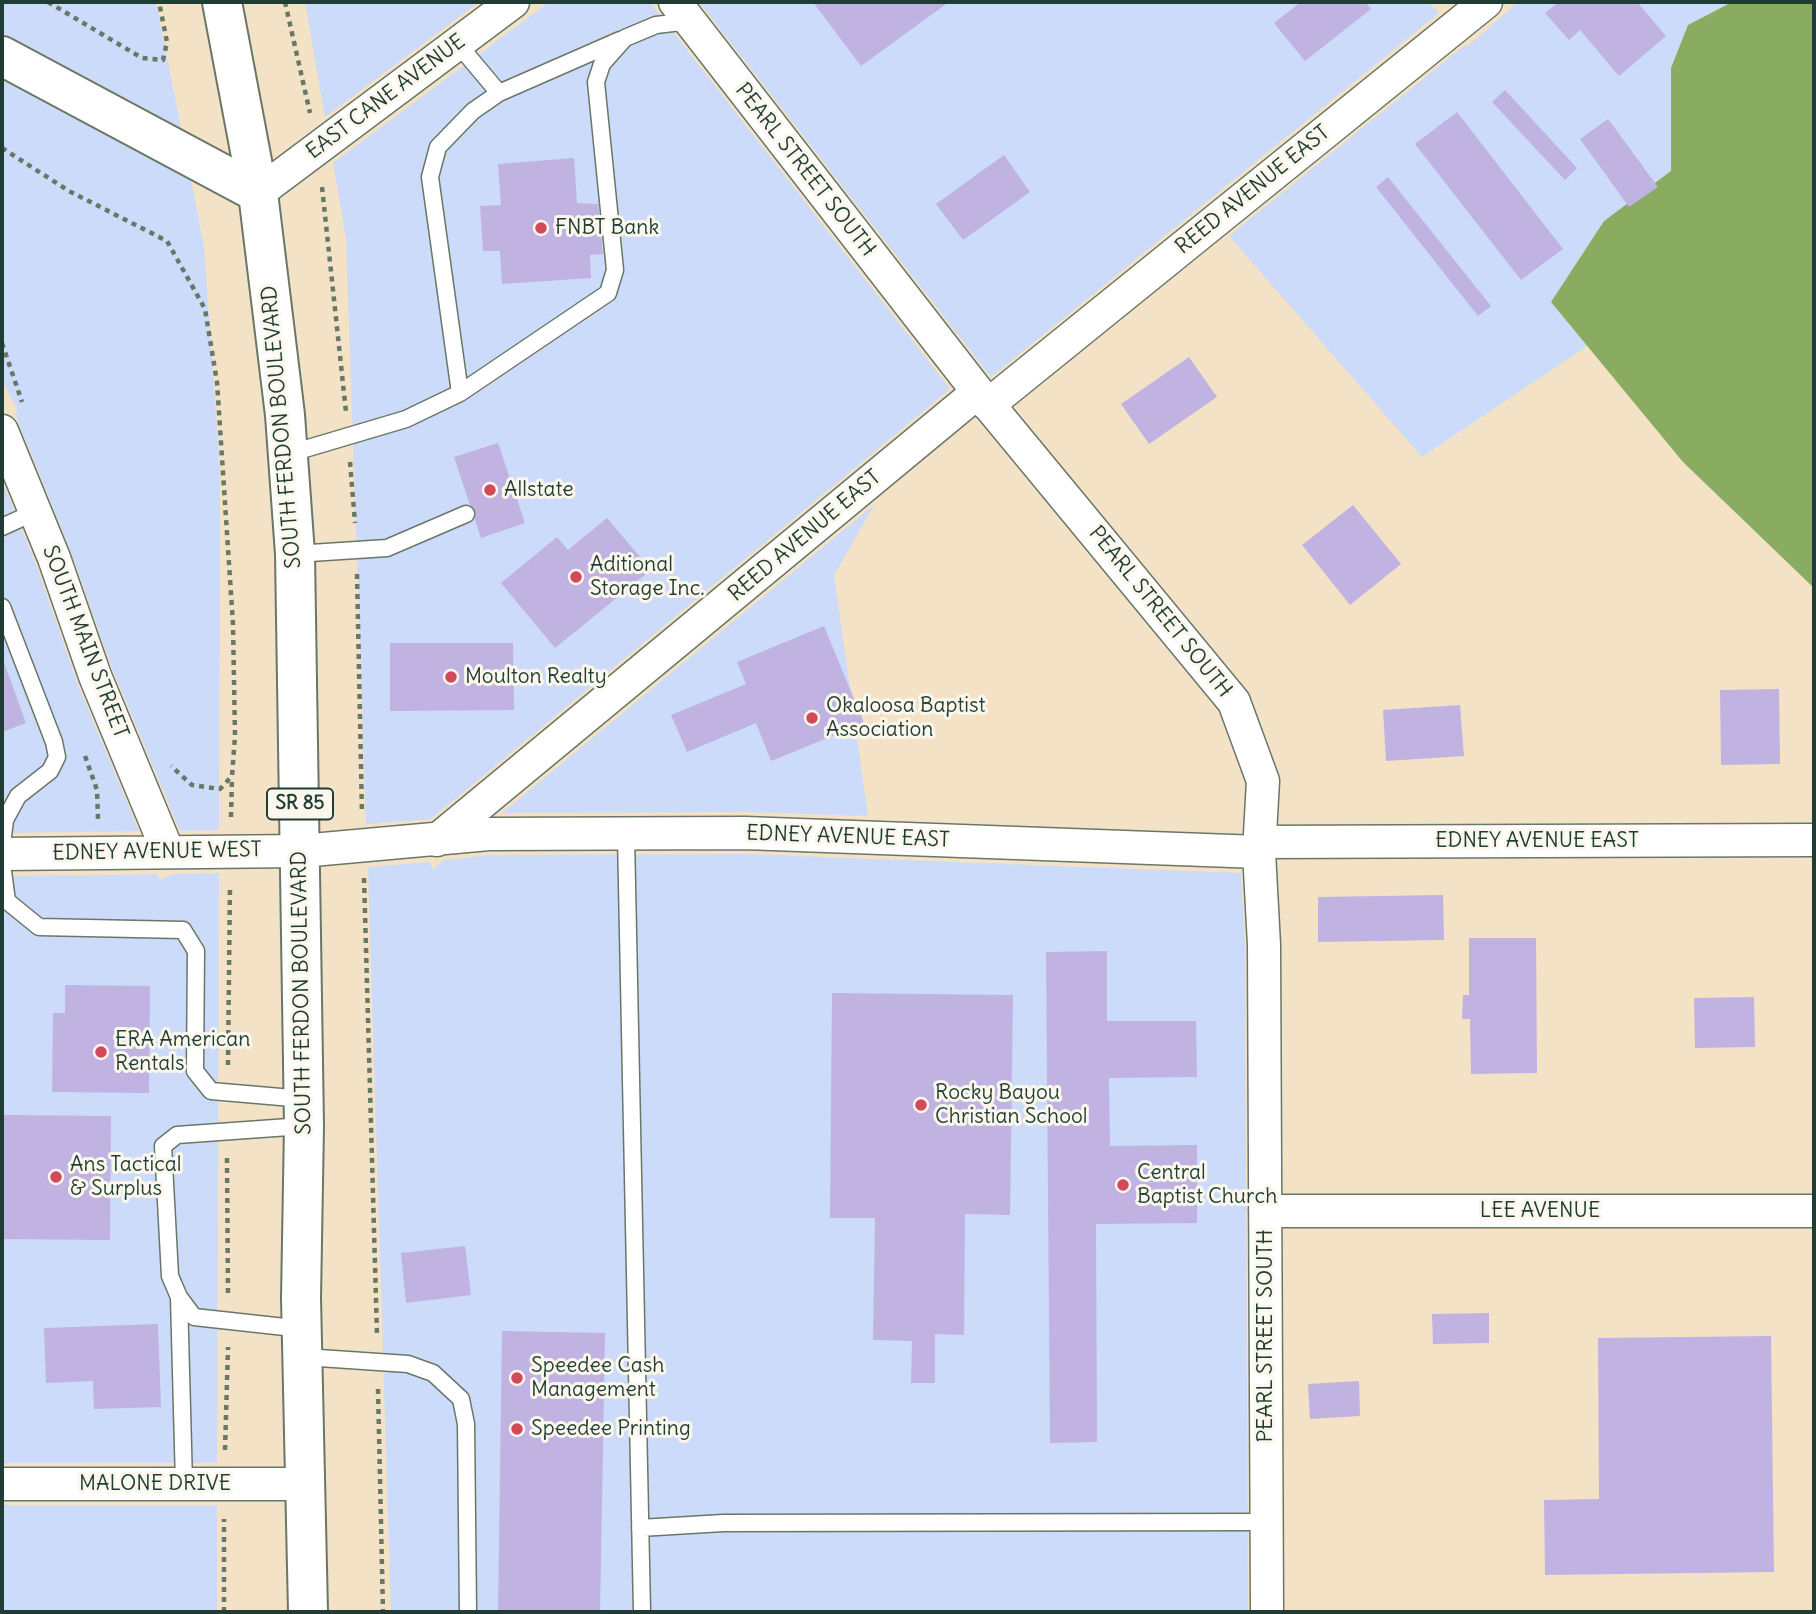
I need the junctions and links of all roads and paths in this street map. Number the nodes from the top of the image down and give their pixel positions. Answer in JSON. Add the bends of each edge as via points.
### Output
{"nodes":[{"id":1,"x":48,"y":2,"type":"edge"},
{"id":2,"x":159,"y":2,"type":"edge"},
{"id":3,"x":222,"y":2,"type":"edge"},
{"id":4,"x":513,"y":2,"type":"edge"},
{"id":5,"x":1469,"y":7,"type":"edge"},
{"id":6,"x":682,"y":11,"type":"edge"},
{"id":7,"x":625,"y":38,"type":"junction"},
{"id":8,"x":457,"y":43,"type":"junction"},
{"id":9,"x":2,"y":56,"type":"edge"},
{"id":10,"x":499,"y":93,"type":"junction"},
{"id":11,"x":2,"y":148,"type":"edge"},
{"id":12,"x":258,"y":192,"type":"junction"},
{"id":13,"x":330,"y":263,"type":"dead end"},
{"id":14,"x":2,"y":343,"type":"edge"},
{"id":15,"x":460,"y":393,"type":"junction"},
{"id":16,"x":983,"y":399,"type":"junction"},
{"id":17,"x":24,"y":408,"type":"dead end"},
{"id":18,"x":2,"y":431,"type":"edge"},
{"id":19,"x":348,"y":436,"type":"junction"},
{"id":20,"x":288,"y":454,"type":"junction"},
{"id":21,"x":35,"y":512,"type":"junction"},
{"id":22,"x":466,"y":514,"type":"dead end"},
{"id":23,"x":2,"y":527,"type":"edge"},
{"id":24,"x":357,"y":550,"type":"junction"},
{"id":25,"x":295,"y":554,"type":"junction"},
{"id":26,"x":2,"y":607,"type":"edge"},
{"id":27,"x":166,"y":755,"type":"dead end"},
{"id":28,"x":232,"y":776,"type":"junction"},
{"id":29,"x":626,"y":836,"type":"junction"},
{"id":30,"x":437,"y":840,"type":"junction"},
{"id":31,"x":1814,"y":840,"type":"edge"},
{"id":32,"x":2,"y":844,"type":"edge"},
{"id":33,"x":363,"y":846,"type":"junction"},
{"id":34,"x":1259,"y":847,"type":"junction"},
{"id":35,"x":230,"y":851,"type":"junction"},
{"id":36,"x":300,"y":851,"type":"junction"},
{"id":37,"x":168,"y":852,"type":"junction"},
{"id":38,"x":2,"y":854,"type":"edge"},
{"id":39,"x":2,"y":863,"type":"edge"},
{"id":40,"x":228,"y":1092,"type":"junction"},
{"id":41,"x":304,"y":1113,"type":"junction"},
{"id":42,"x":227,"y":1132,"type":"junction"},
{"id":43,"x":1814,"y":1210,"type":"edge"},
{"id":44,"x":1265,"y":1211,"type":"junction"},
{"id":45,"x":179,"y":1297,"type":"junction"},
{"id":46,"x":228,"y":1321,"type":"junction"},
{"id":47,"x":303,"y":1343,"type":"junction"},
{"id":48,"x":378,"y":1362,"type":"junction"},
{"id":49,"x":2,"y":1484,"type":"edge"},
{"id":50,"x":184,"y":1484,"type":"junction"},
{"id":51,"x":225,"y":1484,"type":"junction"},
{"id":52,"x":307,"y":1484,"type":"junction"},
{"id":53,"x":1266,"y":1522,"type":"junction"},
{"id":54,"x":640,"y":1528,"type":"junction"},
{"id":55,"x":224,"y":1612,"type":"edge"},
{"id":56,"x":308,"y":1612,"type":"edge"},
{"id":57,"x":383,"y":1612,"type":"edge"},
{"id":58,"x":468,"y":1612,"type":"edge"},
{"id":59,"x":642,"y":1612,"type":"edge"},
{"id":60,"x":1266,"y":1612,"type":"edge"}],
"edges":[{"from":1,"to":2,"type":"path","via":[[142,58],[163,60],[167,42]]},
{"from":3,"to":12,"type":"main road","name":"SOUTH FERDON BOULEVARD","number":"SR 85"},
{"from":4,"to":8,"type":"street","name":"EAST CANE AVENUE"},
{"from":5,"to":16,"type":"street","name":"REED AVENUE EAST"},
{"from":6,"to":7,"type":"lane"},
{"from":6,"to":16,"type":"street","name":"PEARL STREET SOUTH"},
{"from":7,"to":10,"type":"lane"},
{"from":7,"to":15,"type":"lane","via":[[602,64],[596,82],[615,270],[608,293]]},
{"from":8,"to":10,"type":"lane"},
{"from":8,"to":12,"type":"street","name":"EAST CANE AVENUE"},
{"from":9,"to":12,"type":"main road"},
{"from":10,"to":15,"type":"lane","via":[[473,111],[438,147],[430,177]]},
{"from":11,"to":28,"type":"path","via":[[69,191],[167,241],[205,309],[217,382],[233,624]]},
{"from":12,"to":20,"type":"main road","name":"SOUTH FERDON BOULEVARD","number":"SR 85"},
{"from":13,"to":19,"type":"path"},
{"from":14,"to":17,"type":"path"},
{"from":15,"to":19,"type":"lane","via":[[406,419]]},
{"from":16,"to":30,"type":"street","name":"REED AVENUE EAST"},
{"from":16,"to":34,"type":"street","name":"PEARL STREET SOUTH","via":[[1234,702],[1263,781]]},
{"from":18,"to":21,"type":"street","name":"SOUTH MAIN STREET"},
{"from":19,"to":20,"type":"lane"},
{"from":19,"to":24,"type":"path"},
{"from":20,"to":25,"type":"main road","name":"SOUTH FERDON BOULEVARD","number":"SR 85"},
{"from":21,"to":23,"type":"lane"},
{"from":21,"to":37,"type":"street","name":"SOUTH MAIN STREET","via":[[95,676]]},
{"from":22,"to":24,"type":"lane","via":[[387,548]]},
{"from":24,"to":25,"type":"lane"},
{"from":24,"to":33,"type":"path"},
{"from":25,"to":36,"type":"main road","name":"SOUTH FERDON BOULEVARD","number":"SR 85"},
{"from":26,"to":32,"type":"lane","via":[[57,757],[50,771],[18,796],[5,820]]},
{"from":27,"to":28,"type":"path","via":[[192,785],[220,789]]},
{"from":28,"to":35,"type":"path"},
{"from":29,"to":30,"type":"street","name":"EDNEY AVENUE EAST","via":[[489,834]]},
{"from":29,"to":34,"type":"street","name":"EDNEY AVENUE EAST","via":[[745,833]]},
{"from":29,"to":54,"type":"lane"},
{"from":30,"to":33,"type":"street","name":"EDNEY AVENUE WEST"},
{"from":31,"to":34,"type":"street","name":"EDNEY AVENUE EAST"},
{"from":33,"to":36,"type":"street","name":"EDNEY AVENUE WEST"},
{"from":33,"to":48,"type":"path"},
{"from":34,"to":44,"type":"street","name":"PEARL STREET SOUTH"},
{"from":35,"to":36,"type":"street","name":"EDNEY AVENUE WEST"},
{"from":35,"to":37,"type":"street","name":"EDNEY AVENUE WEST"},
{"from":35,"to":40,"type":"path"},
{"from":36,"to":41,"type":"main road","name":"SOUTH FERDON BOULEVARD","number":"SR 85"},
{"from":37,"to":38,"type":"street","name":"EDNEY AVENUE WEST"},
{"from":39,"to":40,"type":"lane","via":[[8,901],[39,926],[183,930],[196,951],[195,1071],[211,1091]]},
{"from":40,"to":41,"type":"lane"},
{"from":41,"to":42,"type":"lane"},
{"from":41,"to":47,"type":"main road","name":"SOUTH FERDON BOULEVARD","number":"SR 85"},
{"from":42,"to":45,"type":"lane","via":[[177,1135],[163,1146],[170,1276]]},
{"from":42,"to":46,"type":"path"},
{"from":43,"to":44,"type":"street","name":"LEE AVENUE"},
{"from":44,"to":53,"type":"street","name":"PEARL STREET SOUTH"},
{"from":45,"to":46,"type":"lane","via":[[194,1317]]},
{"from":45,"to":50,"type":"lane"},
{"from":46,"to":47,"type":"lane"},
{"from":46,"to":51,"type":"path"},
{"from":47,"to":48,"type":"lane"},
{"from":47,"to":52,"type":"main road","name":"SOUTH FERDON BOULEVARD","number":"SR 85"},
{"from":48,"to":57,"type":"path"},
{"from":48,"to":58,"type":"lane","via":[[408,1364],[433,1373],[461,1399],[466,1423]]},
{"from":49,"to":50,"type":"street","name":"MALONE DRIVE"},
{"from":50,"to":51,"type":"street","name":"MALONE DRIVE"},
{"from":51,"to":52,"type":"street","name":"MALONE DRIVE"},
{"from":51,"to":55,"type":"path"},
{"from":52,"to":56,"type":"main road","name":"SOUTH FERDON BOULEVARD","number":"SR 85"},
{"from":53,"to":54,"type":"lane","via":[[723,1523]]},
{"from":53,"to":60,"type":"street","name":"PEARL STREET SOUTH"},
{"from":54,"to":59,"type":"lane"}]}
